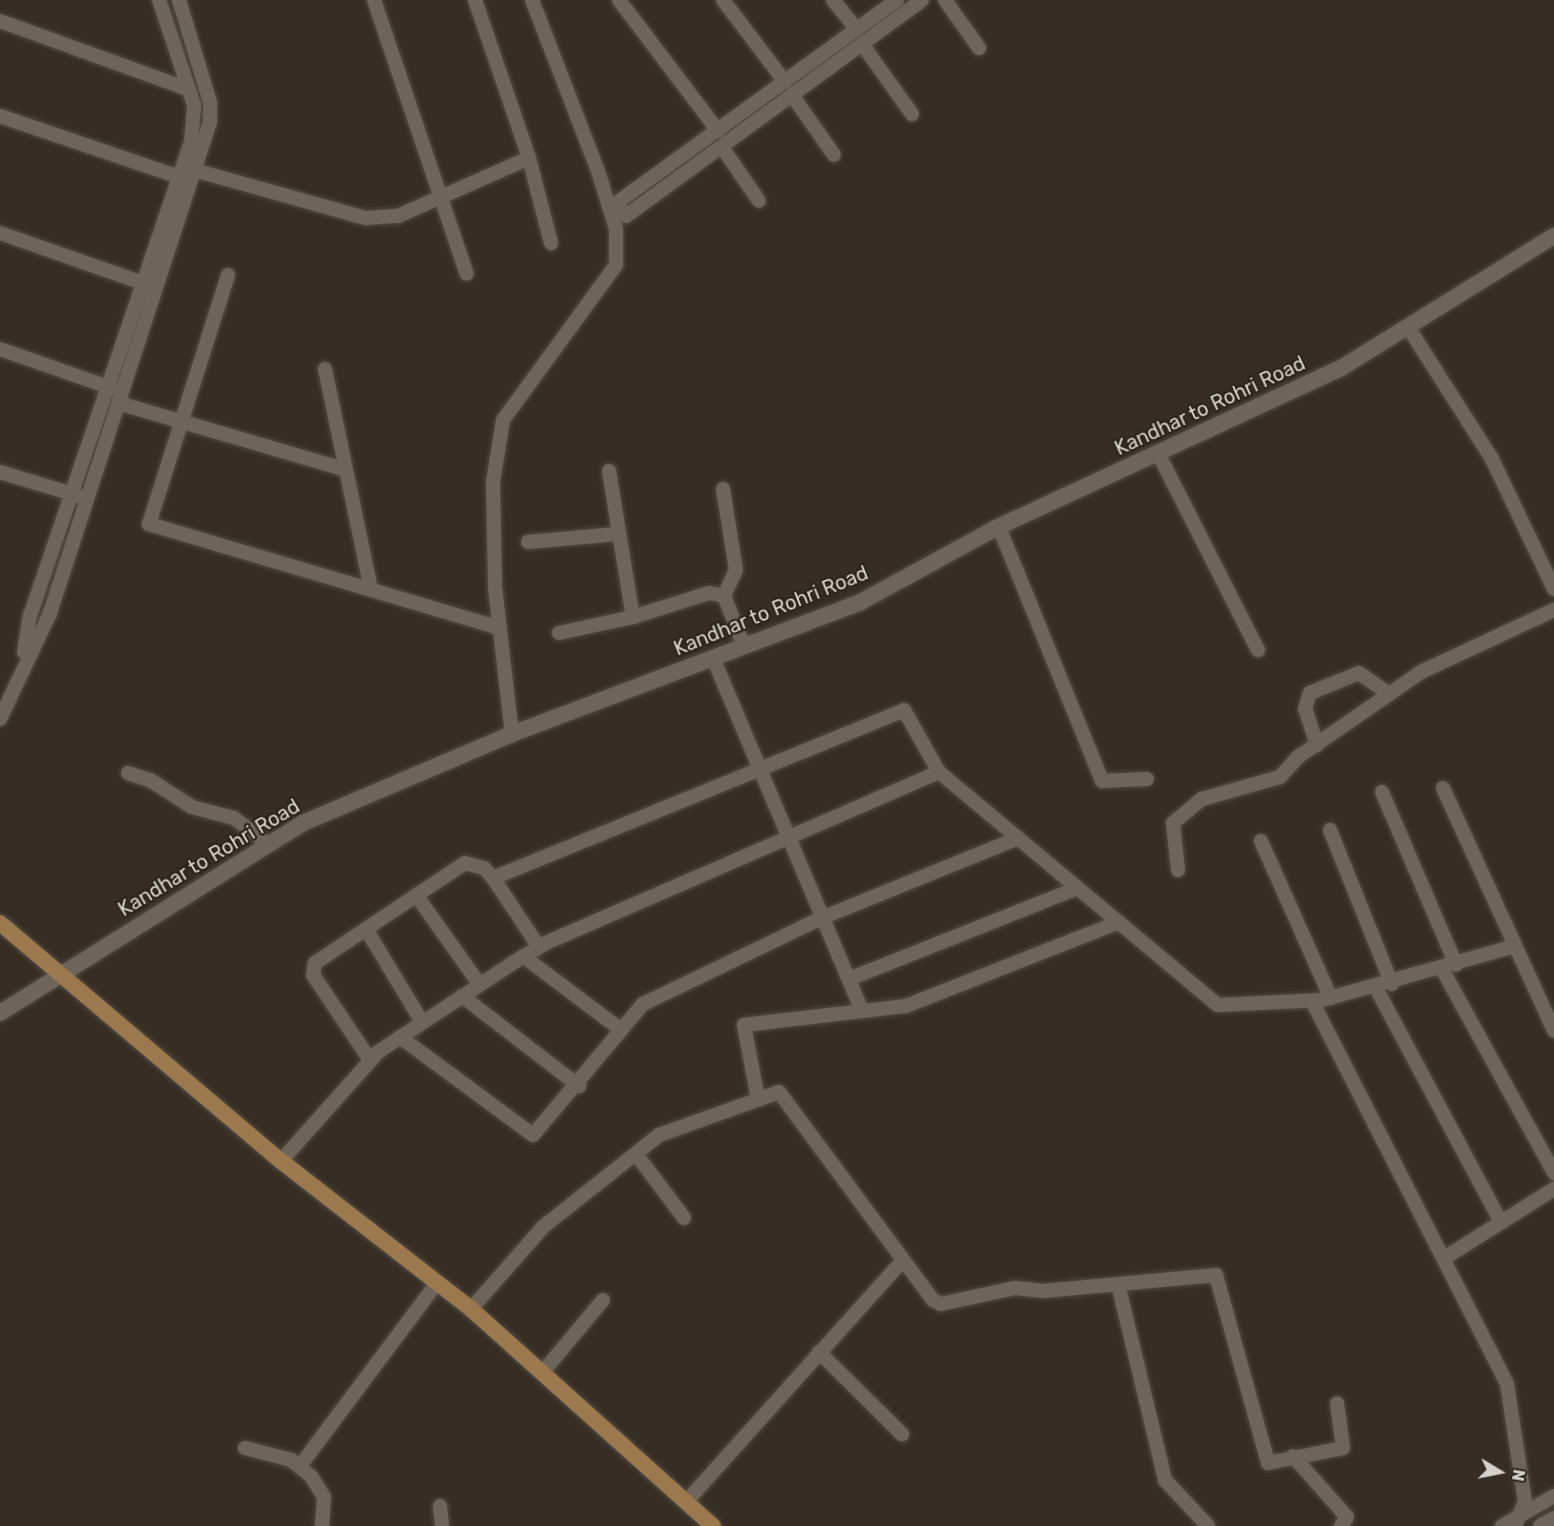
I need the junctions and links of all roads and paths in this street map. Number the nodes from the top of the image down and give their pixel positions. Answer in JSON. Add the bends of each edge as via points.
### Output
{"nodes":[{"id":1,"x":159,"y":0,"type":"edge"},
{"id":2,"x":179,"y":0,"type":"edge"},
{"id":3,"x":374,"y":0,"type":"edge"},
{"id":4,"x":475,"y":0,"type":"edge"},
{"id":5,"x":532,"y":0,"type":"edge"},
{"id":6,"x":619,"y":0,"type":"edge"},
{"id":7,"x":723,"y":0,"type":"edge"},
{"id":8,"x":833,"y":0,"type":"edge"},
{"id":9,"x":897,"y":0,"type":"edge"},
{"id":10,"x":922,"y":0,"type":"edge"},
{"id":11,"x":945,"y":0,"type":"edge"},
{"id":12,"x":0,"y":21,"type":"edge"},
{"id":13,"x":857,"y":30,"type":"junction"},
{"id":14,"x":862,"y":44,"type":"junction"},
{"id":15,"x":979,"y":48,"type":"dead end"},
{"id":16,"x":785,"y":82,"type":"junction"},
{"id":17,"x":188,"y":89,"type":"junction"},
{"id":18,"x":792,"y":95,"type":"junction"},
{"id":19,"x":912,"y":114,"type":"dead end"},
{"id":20,"x":0,"y":116,"type":"edge"},
{"id":21,"x":718,"y":131,"type":"junction"},
{"id":22,"x":722,"y":147,"type":"junction"},
{"id":23,"x":834,"y":155,"type":"dead end"},
{"id":24,"x":529,"y":158,"type":"junction"},
{"id":25,"x":194,"y":170,"type":"junction"},
{"id":26,"x":179,"y":177,"type":"junction"},
{"id":27,"x":441,"y":196,"type":"junction"},
{"id":28,"x":759,"y":201,"type":"dead end"},
{"id":29,"x":0,"y":234,"type":"edge"},
{"id":30,"x":1554,"y":236,"type":"edge"},
{"id":31,"x":551,"y":243,"type":"dead end"},
{"id":32,"x":467,"y":274,"type":"dead end"},
{"id":33,"x":228,"y":275,"type":"dead end"},
{"id":34,"x":150,"y":286,"type":"junction"},
{"id":35,"x":1408,"y":327,"type":"junction"},
{"id":36,"x":0,"y":349,"type":"edge"},
{"id":37,"x":325,"y":369,"type":"dead end"},
{"id":38,"x":116,"y":394,"type":"junction"},
{"id":39,"x":182,"y":423,"type":"junction"},
{"id":40,"x":1158,"y":453,"type":"junction"},
{"id":41,"x":345,"y":470,"type":"junction"},
{"id":42,"x":609,"y":471,"type":"dead end"},
{"id":43,"x":0,"y":472,"type":"edge"},
{"id":44,"x":723,"y":489,"type":"dead end"},
{"id":45,"x":71,"y":494,"type":"junction"},
{"id":46,"x":87,"y":499,"type":"junction"},
{"id":47,"x":999,"y":527,"type":"junction"},
{"id":48,"x":617,"y":534,"type":"junction"},
{"id":49,"x":528,"y":542,"type":"dead end"},
{"id":50,"x":1553,"y":583,"type":"edge"},
{"id":51,"x":371,"y":589,"type":"junction"},
{"id":52,"x":724,"y":596,"type":"junction"},
{"id":53,"x":1554,"y":610,"type":"edge"},
{"id":54,"x":633,"y":617,"type":"junction"},
{"id":55,"x":500,"y":628,"type":"junction"},
{"id":56,"x":560,"y":633,"type":"dead end"},
{"id":57,"x":744,"y":646,"type":"junction"},
{"id":58,"x":1258,"y":650,"type":"dead end"},
{"id":59,"x":713,"y":658,"type":"junction"},
{"id":60,"x":22,"y":663,"type":"junction"},
{"id":61,"x":1389,"y":694,"type":"junction"},
{"id":62,"x":0,"y":719,"type":"edge"},
{"id":63,"x":512,"y":734,"type":"junction"},
{"id":64,"x":1317,"y":745,"type":"junction"},
{"id":65,"x":763,"y":772,"type":"junction"},
{"id":66,"x":939,"y":772,"type":"junction"},
{"id":67,"x":128,"y":773,"type":"dead end"},
{"id":68,"x":1147,"y":779,"type":"dead end"},
{"id":69,"x":1443,"y":788,"type":"dead end"},
{"id":70,"x":1382,"y":792,"type":"dead end"},
{"id":71,"x":1330,"y":830,"type":"dead end"},
{"id":72,"x":791,"y":836,"type":"junction"},
{"id":73,"x":1019,"y":838,"type":"junction"},
{"id":74,"x":1262,"y":841,"type":"dead end"},
{"id":75,"x":268,"y":844,"type":"junction"},
{"id":76,"x":1178,"y":870,"type":"dead end"},
{"id":77,"x":493,"y":878,"type":"junction"},
{"id":78,"x":1078,"y":888,"type":"junction"},
{"id":79,"x":416,"y":895,"type":"junction"},
{"id":80,"x":824,"y":917,"type":"junction"},
{"id":81,"x":1119,"y":922,"type":"junction"},
{"id":82,"x":0,"y":923,"type":"edge"},
{"id":83,"x":366,"y":929,"type":"junction"},
{"id":84,"x":539,"y":947,"type":"junction"},
{"id":85,"x":1512,"y":947,"type":"junction"},
{"id":86,"x":524,"y":956,"type":"junction"},
{"id":87,"x":1456,"y":965,"type":"junction"},
{"id":88,"x":1442,"y":969,"type":"junction"},
{"id":89,"x":63,"y":972,"type":"junction"},
{"id":90,"x":849,"y":980,"type":"junction"},
{"id":91,"x":480,"y":984,"type":"junction"},
{"id":92,"x":1392,"y":984,"type":"junction"},
{"id":93,"x":1376,"y":988,"type":"junction"},
{"id":94,"x":462,"y":996,"type":"junction"},
{"id":95,"x":1331,"y":998,"type":"junction"},
{"id":96,"x":1312,"y":1001,"type":"junction"},
{"id":97,"x":861,"y":1009,"type":"junction"},
{"id":98,"x":0,"y":1013,"type":"edge"},
{"id":99,"x":422,"y":1022,"type":"junction"},
{"id":100,"x":620,"y":1029,"type":"junction"},
{"id":101,"x":1554,"y":1031,"type":"edge"},
{"id":102,"x":400,"y":1037,"type":"junction"},
{"id":103,"x":370,"y":1060,"type":"junction"},
{"id":104,"x":579,"y":1086,"type":"junction"},
{"id":105,"x":758,"y":1099,"type":"junction"},
{"id":106,"x":636,"y":1154,"type":"junction"},
{"id":107,"x":281,"y":1161,"type":"junction"},
{"id":108,"x":1554,"y":1173,"type":"edge"},
{"id":109,"x":1554,"y":1189,"type":"edge"},
{"id":110,"x":684,"y":1218,"type":"dead end"},
{"id":111,"x":1502,"y":1222,"type":"junction"},
{"id":112,"x":1446,"y":1257,"type":"junction"},
{"id":113,"x":903,"y":1260,"type":"junction"},
{"id":114,"x":437,"y":1282,"type":"junction"},
{"id":115,"x":1118,"y":1284,"type":"junction"},
{"id":116,"x":603,"y":1300,"type":"dead end"},
{"id":117,"x":471,"y":1309,"type":"junction"},
{"id":118,"x":819,"y":1352,"type":"junction"},
{"id":119,"x":542,"y":1372,"type":"junction"},
{"id":120,"x":1337,"y":1403,"type":"dead end"},
{"id":121,"x":902,"y":1434,"type":"dead end"},
{"id":122,"x":245,"y":1448,"type":"dead end"},
{"id":123,"x":1293,"y":1456,"type":"junction"},
{"id":124,"x":300,"y":1466,"type":"junction"},
{"id":125,"x":1554,"y":1496,"type":"edge"},
{"id":126,"x":686,"y":1502,"type":"junction"},
{"id":127,"x":440,"y":1506,"type":"dead end"},
{"id":128,"x":1554,"y":1518,"type":"edge"},
{"id":129,"x":1517,"y":1521,"type":"edge"},
{"id":130,"x":322,"y":1526,"type":"edge"},
{"id":131,"x":442,"y":1526,"type":"edge"},
{"id":132,"x":713,"y":1526,"type":"edge"},
{"id":133,"x":1208,"y":1526,"type":"edge"},
{"id":134,"x":1341,"y":1526,"type":"edge"},
{"id":135,"x":1503,"y":1526,"type":"edge"},
{"id":136,"x":1539,"y":1526,"type":"edge"}],
"edges":[{"from":1,"to":17,"type":"street"},
{"from":2,"to":25,"type":"street","via":[[210,102],[210,122]]},
{"from":3,"to":27,"type":"street"},
{"from":4,"to":24,"type":"street"},
{"from":5,"to":55,"type":"street","via":[[598,171],[616,229],[616,264],[503,420],[493,482]]},
{"from":6,"to":21,"type":"street"},
{"from":7,"to":16,"type":"street"},
{"from":8,"to":13,"type":"street"},
{"from":9,"to":13,"type":"street"},
{"from":10,"to":14,"type":"street"},
{"from":11,"to":15,"type":"street"},
{"from":12,"to":17,"type":"street"},
{"from":13,"to":16,"type":"street"},
{"from":14,"to":18,"type":"street"},
{"from":14,"to":19,"type":"street"},
{"from":16,"to":21,"type":"street"},
{"from":17,"to":26,"type":"street","via":[[195,119]]},
{"from":18,"to":22,"type":"street"},
{"from":18,"to":23,"type":"street"},
{"from":20,"to":26,"type":"street"},
{"from":21,"to":22,"type":"street","via":[[617,203],[626,216]]},
{"from":22,"to":28,"type":"street"},
{"from":24,"to":27,"type":"street"},
{"from":24,"to":31,"type":"street"},
{"from":25,"to":27,"type":"street","via":[[366,218],[398,216]]},
{"from":25,"to":34,"type":"street"},
{"from":26,"to":34,"type":"street"},
{"from":27,"to":32,"type":"street"},
{"from":29,"to":34,"type":"street"},
{"from":30,"to":35,"type":"street","name":"Kandhar to Rohri Road"},
{"from":33,"to":39,"type":"street"},
{"from":34,"to":38,"type":"street"},
{"from":35,"to":40,"type":"street","name":"Kandhar to Rohri Road","via":[[1341,368]]},
{"from":35,"to":50,"type":"street","via":[[1492,459]]},
{"from":36,"to":38,"type":"street"},
{"from":37,"to":41,"type":"street"},
{"from":38,"to":39,"type":"street"},
{"from":38,"to":45,"type":"street"},
{"from":38,"to":46,"type":"street"},
{"from":39,"to":41,"type":"street"},
{"from":39,"to":51,"type":"street","via":[[149,524]]},
{"from":40,"to":47,"type":"street","name":"Kandhar to Rohri Road"},
{"from":40,"to":58,"type":"street"},
{"from":41,"to":51,"type":"street"},
{"from":42,"to":48,"type":"street"},
{"from":43,"to":45,"type":"street"},
{"from":44,"to":52,"type":"street","via":[[736,570]]},
{"from":45,"to":46,"type":"street"},
{"from":45,"to":60,"type":"street","via":[[30,615]]},
{"from":46,"to":60,"type":"street","via":[[50,613]]},
{"from":47,"to":57,"type":"street","name":"Kandhar to Rohri Road","via":[[859,603]]},
{"from":47,"to":68,"type":"street","via":[[1102,781]]},
{"from":48,"to":49,"type":"street"},
{"from":48,"to":54,"type":"street"},
{"from":51,"to":55,"type":"street"},
{"from":52,"to":54,"type":"street","via":[[709,593]]},
{"from":52,"to":57,"type":"street"},
{"from":53,"to":61,"type":"street","via":[[1421,672]]},
{"from":54,"to":56,"type":"street"},
{"from":55,"to":63,"type":"street"},
{"from":57,"to":59,"type":"street","name":"Kandhar to Rohri Road"},
{"from":59,"to":63,"type":"street","name":"Kandhar to Rohri Road"},
{"from":59,"to":65,"type":"street"},
{"from":60,"to":62,"type":"street"},
{"from":61,"to":64,"type":"street"},
{"from":61,"to":64,"type":"street","via":[[1359,673],[1310,693],[1305,709]]},
{"from":63,"to":75,"type":"street","name":"Kandhar to Rohri Road","via":[[303,823]]},
{"from":64,"to":76,"type":"street","via":[[1280,777],[1202,799],[1179,816],[1172,831]]},
{"from":65,"to":66,"type":"street","via":[[904,710]]},
{"from":65,"to":72,"type":"street"},
{"from":65,"to":77,"type":"street"},
{"from":66,"to":72,"type":"street"},
{"from":66,"to":73,"type":"street"},
{"from":67,"to":75,"type":"street","via":[[150,780],[192,807],[234,818]]},
{"from":69,"to":85,"type":"street"},
{"from":70,"to":87,"type":"street"},
{"from":71,"to":92,"type":"street"},
{"from":72,"to":80,"type":"street"},
{"from":72,"to":84,"type":"street"},
{"from":73,"to":78,"type":"street"},
{"from":73,"to":80,"type":"street"},
{"from":74,"to":95,"type":"street"},
{"from":75,"to":89,"type":"street","name":"Kandhar to Rohri Road"},
{"from":77,"to":79,"type":"street","via":[[484,868],[465,863]]},
{"from":77,"to":84,"type":"street"},
{"from":78,"to":81,"type":"street"},
{"from":78,"to":90,"type":"street"},
{"from":79,"to":83,"type":"street"},
{"from":79,"to":91,"type":"street"},
{"from":80,"to":90,"type":"street"},
{"from":80,"to":100,"type":"street","via":[[643,1004]]},
{"from":81,"to":96,"type":"street","via":[[1218,1005]]},
{"from":81,"to":97,"type":"street","via":[[906,1006]]},
{"from":82,"to":89,"type":"main road"},
{"from":83,"to":99,"type":"street"},
{"from":83,"to":103,"type":"street","via":[[313,969]]},
{"from":84,"to":86,"type":"street"},
{"from":85,"to":87,"type":"street"},
{"from":85,"to":101,"type":"street"},
{"from":86,"to":91,"type":"street"},
{"from":86,"to":100,"type":"street"},
{"from":87,"to":88,"type":"street"},
{"from":88,"to":92,"type":"street"},
{"from":88,"to":108,"type":"street"},
{"from":89,"to":98,"type":"street","name":"Kandhar to Rohri Road"},
{"from":89,"to":107,"type":"main road"},
{"from":90,"to":97,"type":"street"},
{"from":91,"to":94,"type":"street"},
{"from":92,"to":93,"type":"street"},
{"from":93,"to":95,"type":"street"},
{"from":93,"to":111,"type":"street"},
{"from":94,"to":99,"type":"street"},
{"from":94,"to":104,"type":"street"},
{"from":95,"to":96,"type":"street"},
{"from":96,"to":112,"type":"street"},
{"from":97,"to":105,"type":"street","via":[[744,1025]]},
{"from":99,"to":102,"type":"street"},
{"from":100,"to":104,"type":"street"},
{"from":102,"to":103,"type":"street"},
{"from":102,"to":104,"type":"street","via":[[533,1135]]},
{"from":103,"to":107,"type":"street"},
{"from":105,"to":106,"type":"street","via":[[659,1135]]},
{"from":105,"to":113,"type":"street","via":[[779,1092]]},
{"from":106,"to":110,"type":"street"},
{"from":106,"to":117,"type":"street","via":[[543,1227]]},
{"from":107,"to":114,"type":"main road"},
{"from":109,"to":111,"type":"street"},
{"from":111,"to":112,"type":"street"},
{"from":112,"to":129,"type":"street","via":[[1510,1395],[1525,1501]]},
{"from":113,"to":115,"type":"street","via":[[941,1304],[1015,1288]]},
{"from":113,"to":118,"type":"street"},
{"from":114,"to":117,"type":"main road"},
{"from":114,"to":124,"type":"street"},
{"from":115,"to":123,"type":"street","via":[[1216,1275],[1268,1463]]},
{"from":115,"to":133,"type":"street","via":[[1165,1480]]},
{"from":116,"to":119,"type":"street"},
{"from":117,"to":119,"type":"main road"},
{"from":118,"to":121,"type":"street"},
{"from":118,"to":126,"type":"street"},
{"from":119,"to":126,"type":"main road"},
{"from":120,"to":123,"type":"street","via":[[1343,1448]]},
{"from":122,"to":124,"type":"street"},
{"from":123,"to":134,"type":"street","via":[[1347,1517]]},
{"from":124,"to":130,"type":"street","via":[[324,1497]]},
{"from":125,"to":129,"type":"street"},
{"from":126,"to":132,"type":"main road"},
{"from":127,"to":131,"type":"street"},
{"from":128,"to":136,"type":"street"},
{"from":129,"to":135,"type":"street"}]}
